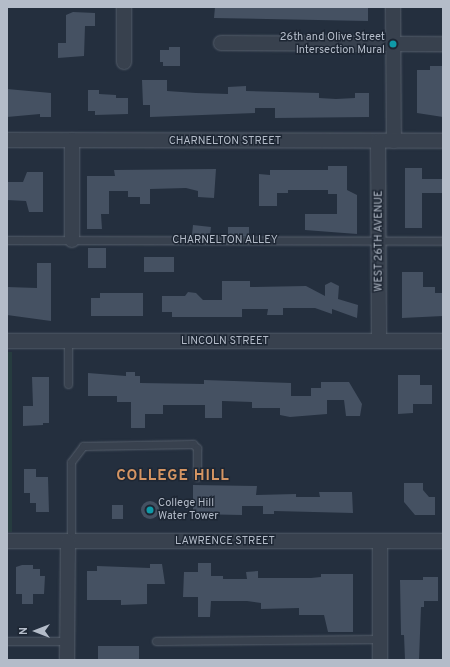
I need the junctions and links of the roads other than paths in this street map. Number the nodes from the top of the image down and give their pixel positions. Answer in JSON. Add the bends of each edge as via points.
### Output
{"nodes":[{"id":1,"x":124,"y":7,"type":"edge"},
{"id":2,"x":393,"y":7,"type":"edge"},
{"id":3,"x":221,"y":43,"type":"dead end"},
{"id":4,"x":393,"y":44,"type":"junction"},
{"id":5,"x":443,"y":44,"type":"edge"},
{"id":6,"x":124,"y":62,"type":"dead end"},
{"id":7,"x":7,"y":140,"type":"edge"},
{"id":8,"x":72,"y":140,"type":"junction"},
{"id":9,"x":378,"y":141,"type":"junction"},
{"id":10,"x":394,"y":141,"type":"junction"},
{"id":11,"x":443,"y":141,"type":"edge"},
{"id":12,"x":7,"y":240,"type":"edge"},
{"id":13,"x":72,"y":240,"type":"junction"},
{"id":14,"x":380,"y":241,"type":"junction"},
{"id":15,"x":443,"y":241,"type":"edge"},
{"id":16,"x":68,"y":340,"type":"junction"},
{"id":17,"x":7,"y":341,"type":"edge"},
{"id":18,"x":379,"y":341,"type":"junction"},
{"id":19,"x":443,"y":341,"type":"edge"},
{"id":20,"x":68,"y":384,"type":"dead end"},
{"id":21,"x":197,"y":477,"type":"dead end"},
{"id":22,"x":7,"y":541,"type":"edge"},
{"id":23,"x":69,"y":541,"type":"junction"},
{"id":24,"x":380,"y":541,"type":"junction"},
{"id":25,"x":443,"y":541,"type":"edge"},
{"id":26,"x":380,"y":639,"type":"junction"},
{"id":27,"x":7,"y":641,"type":"edge"},
{"id":28,"x":67,"y":641,"type":"junction"},
{"id":29,"x":156,"y":641,"type":"dead end"},
{"id":30,"x":67,"y":660,"type":"edge"},
{"id":31,"x":380,"y":660,"type":"edge"}],
"edges":[{"from":1,"to":6,"type":"street"},
{"from":2,"to":4,"type":"street"},
{"from":3,"to":4,"type":"street"},
{"from":4,"to":5,"type":"street"},
{"from":4,"to":10,"type":"street"},
{"from":7,"to":8,"type":"street","name":"CHARNELTON STREET"},
{"from":8,"to":9,"type":"street","name":"CHARNELTON STREET"},
{"from":8,"to":13,"type":"street"},
{"from":9,"to":10,"type":"street","name":"CHARNELTON STREET"},
{"from":9,"to":14,"type":"street","name":"WEST 26TH AVENUE"},
{"from":10,"to":11,"type":"street","name":"CHARNELTON STREET"},
{"from":12,"to":13,"type":"lane","name":"CHARNELTON ALLEY"},
{"from":13,"to":14,"type":"lane","name":"CHARNELTON ALLEY"},
{"from":14,"to":15,"type":"lane","name":"CHARNELTON ALLEY"},
{"from":14,"to":18,"type":"street","name":"WEST 26TH AVENUE"},
{"from":16,"to":17,"type":"street","name":"LINCOLN STREET"},
{"from":16,"to":18,"type":"street","name":"LINCOLN STREET"},
{"from":16,"to":20,"type":"lane"},
{"from":18,"to":19,"type":"street","name":"LINCOLN STREET"},
{"from":21,"to":23,"type":"lane","via":[[197,448],[193,444],[83,446],[71,462]]},
{"from":22,"to":23,"type":"street","name":"LAWRENCE STREET"},
{"from":23,"to":24,"type":"street","name":"LAWRENCE STREET"},
{"from":23,"to":28,"type":"street"},
{"from":24,"to":25,"type":"street","name":"LAWRENCE STREET"},
{"from":24,"to":26,"type":"street"},
{"from":26,"to":29,"type":"lane"},
{"from":26,"to":31,"type":"street"},
{"from":27,"to":28,"type":"lane"},
{"from":28,"to":30,"type":"street"}]}
